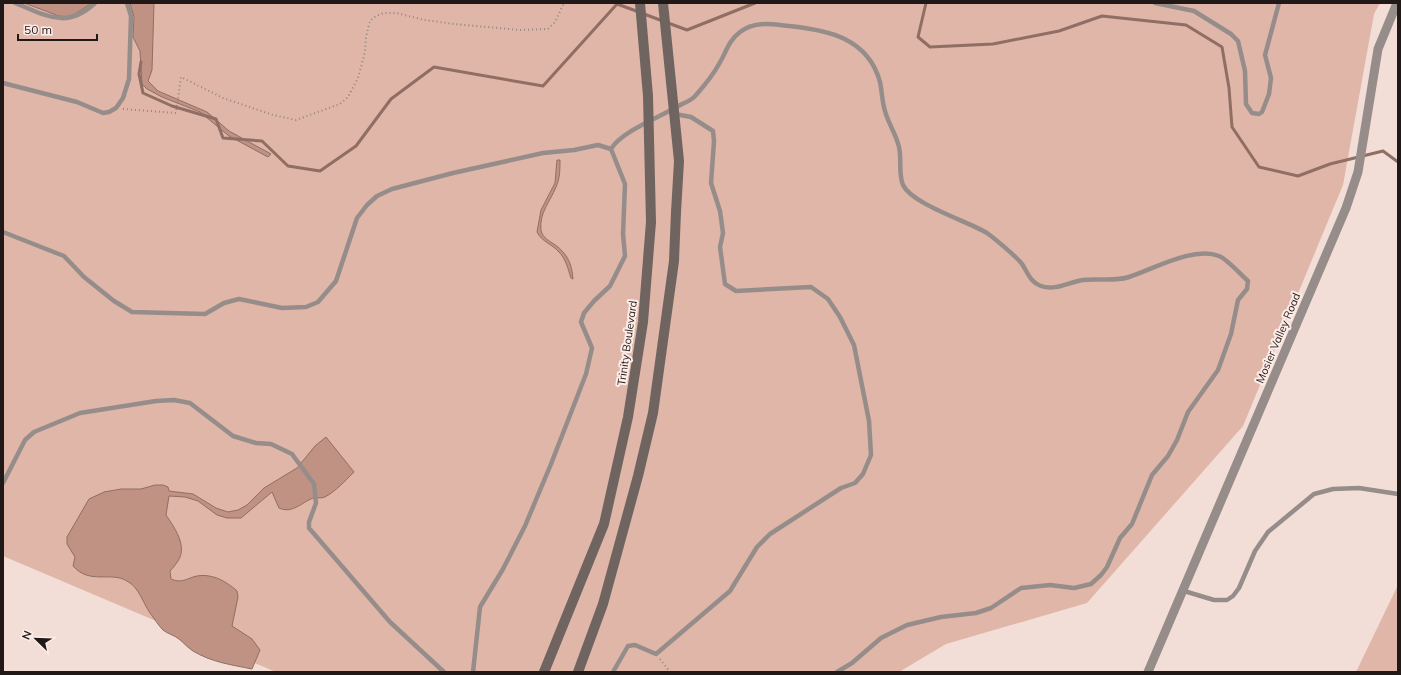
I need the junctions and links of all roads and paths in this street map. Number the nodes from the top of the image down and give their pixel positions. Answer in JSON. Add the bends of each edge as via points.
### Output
{"nodes":[{"id":1,"x":14,"y":3,"type":"edge"},
{"id":2,"x":95,"y":3,"type":"edge"},
{"id":3,"x":127,"y":3,"type":"edge"},
{"id":4,"x":564,"y":3,"type":"edge"},
{"id":5,"x":640,"y":3,"type":"edge"},
{"id":6,"x":663,"y":3,"type":"edge"},
{"id":7,"x":1155,"y":3,"type":"edge"},
{"id":8,"x":1280,"y":3,"type":"edge"},
{"id":9,"x":1396,"y":3,"type":"edge"},
{"id":10,"x":3,"y":83,"type":"edge"},
{"id":11,"x":113,"y":110,"type":"junction"},
{"id":12,"x":667,"y":114,"type":"junction"},
{"id":13,"x":611,"y":149,"type":"junction"},
{"id":14,"x":3,"y":232,"type":"edge"},
{"id":15,"x":3,"y":483,"type":"edge"},
{"id":16,"x":1398,"y":494,"type":"edge"},
{"id":17,"x":1184,"y":591,"type":"junction"},
{"id":18,"x":656,"y":654,"type":"junction"},
{"id":19,"x":444,"y":672,"type":"edge"},
{"id":20,"x":473,"y":672,"type":"edge"},
{"id":21,"x":544,"y":672,"type":"edge"},
{"id":22,"x":578,"y":672,"type":"edge"},
{"id":23,"x":613,"y":672,"type":"edge"},
{"id":24,"x":670,"y":672,"type":"edge"},
{"id":25,"x":837,"y":672,"type":"edge"},
{"id":26,"x":1148,"y":672,"type":"edge"}],
"edges":[{"from":1,"to":2,"type":"lane","via":[[53,18],[64,19],[76,17]]},
{"from":3,"to":11,"type":"lane","via":[[132,16],[129,79],[123,98]]},
{"from":4,"to":11,"type":"path","via":[[558,18],[548,28],[520,30],[454,24],[396,13],[376,16],[370,21],[366,52],[358,78],[348,97],[340,104],[296,120],[223,98],[181,77],[176,112]]},
{"from":5,"to":21,"type":"main road","name":"Trinity Boulevard","bridge":true,"via":[[648,96],[651,222],[643,322],[628,417],[604,524]]},
{"from":6,"to":22,"type":"main road","bridge":true,"via":[[679,160],[674,261],[653,413],[603,604]]},
{"from":7,"to":8,"type":"lane","via":[[1194,11],[1238,41],[1245,72],[1246,104],[1252,113],[1259,114],[1269,94],[1271,78],[1265,55]]},
{"from":9,"to":17,"type":"street","name":"Mosier Valley Road","via":[[1378,49],[1359,166],[1346,208]]},
{"from":10,"to":11,"type":"lane","via":[[77,102],[103,113]]},
{"from":12,"to":13,"type":"lane","via":[[626,133],[616,140]]},
{"from":12,"to":18,"type":"lane","via":[[691,117],[713,131],[711,183],[720,211],[723,233],[720,247],[725,284],[736,292],[811,287],[828,298],[840,317],[854,345],[869,421],[871,455],[864,474],[855,483],[841,488],[770,534],[757,547],[730,591]]},
{"from":12,"to":25,"type":"lane","via":[[695,97],[719,64],[726,47],[737,34],[751,26],[764,23],[831,33],[842,37],[871,61],[880,82],[885,112],[900,148],[903,185],[923,203],[990,235],[1022,263],[1028,277],[1035,283],[1050,288],[1084,280],[1119,280],[1165,265],[1178,258],[1208,254],[1221,257],[1248,281],[1247,289],[1238,300],[1231,334],[1218,370],[1188,412],[1168,456],[1152,475],[1132,524],[1120,538],[1107,568],[1101,575],[1091,584],[1074,588],[1050,585],[1021,588],[991,608],[976,613],[941,617],[907,625],[881,638],[852,663]]},
{"from":13,"to":14,"type":"lane","via":[[598,145],[543,153],[453,173],[392,189],[377,196],[357,218],[336,282],[318,302],[306,307],[282,308],[239,299],[224,303],[205,314],[132,312],[84,277],[64,256]]},
{"from":13,"to":20,"type":"lane","via":[[625,184],[625,256],[610,286],[584,313],[581,322],[592,348],[586,374],[525,526],[480,607]]},
{"from":15,"to":19,"type":"lane","via":[[25,440],[34,432],[80,413],[105,408],[156,401],[174,400],[190,403],[233,436],[256,443],[272,444],[292,454],[314,484],[316,504],[309,528],[390,622]]},
{"from":16,"to":17,"type":"lane","via":[[1359,488],[1332,489],[1314,494],[1268,532],[1255,551],[1233,596],[1227,600],[1214,600]]},
{"from":17,"to":26,"type":"street","name":"Mosier Valley Road"},
{"from":18,"to":23,"type":"lane","via":[[635,645],[628,646]]},
{"from":18,"to":24,"type":"path"}]}
